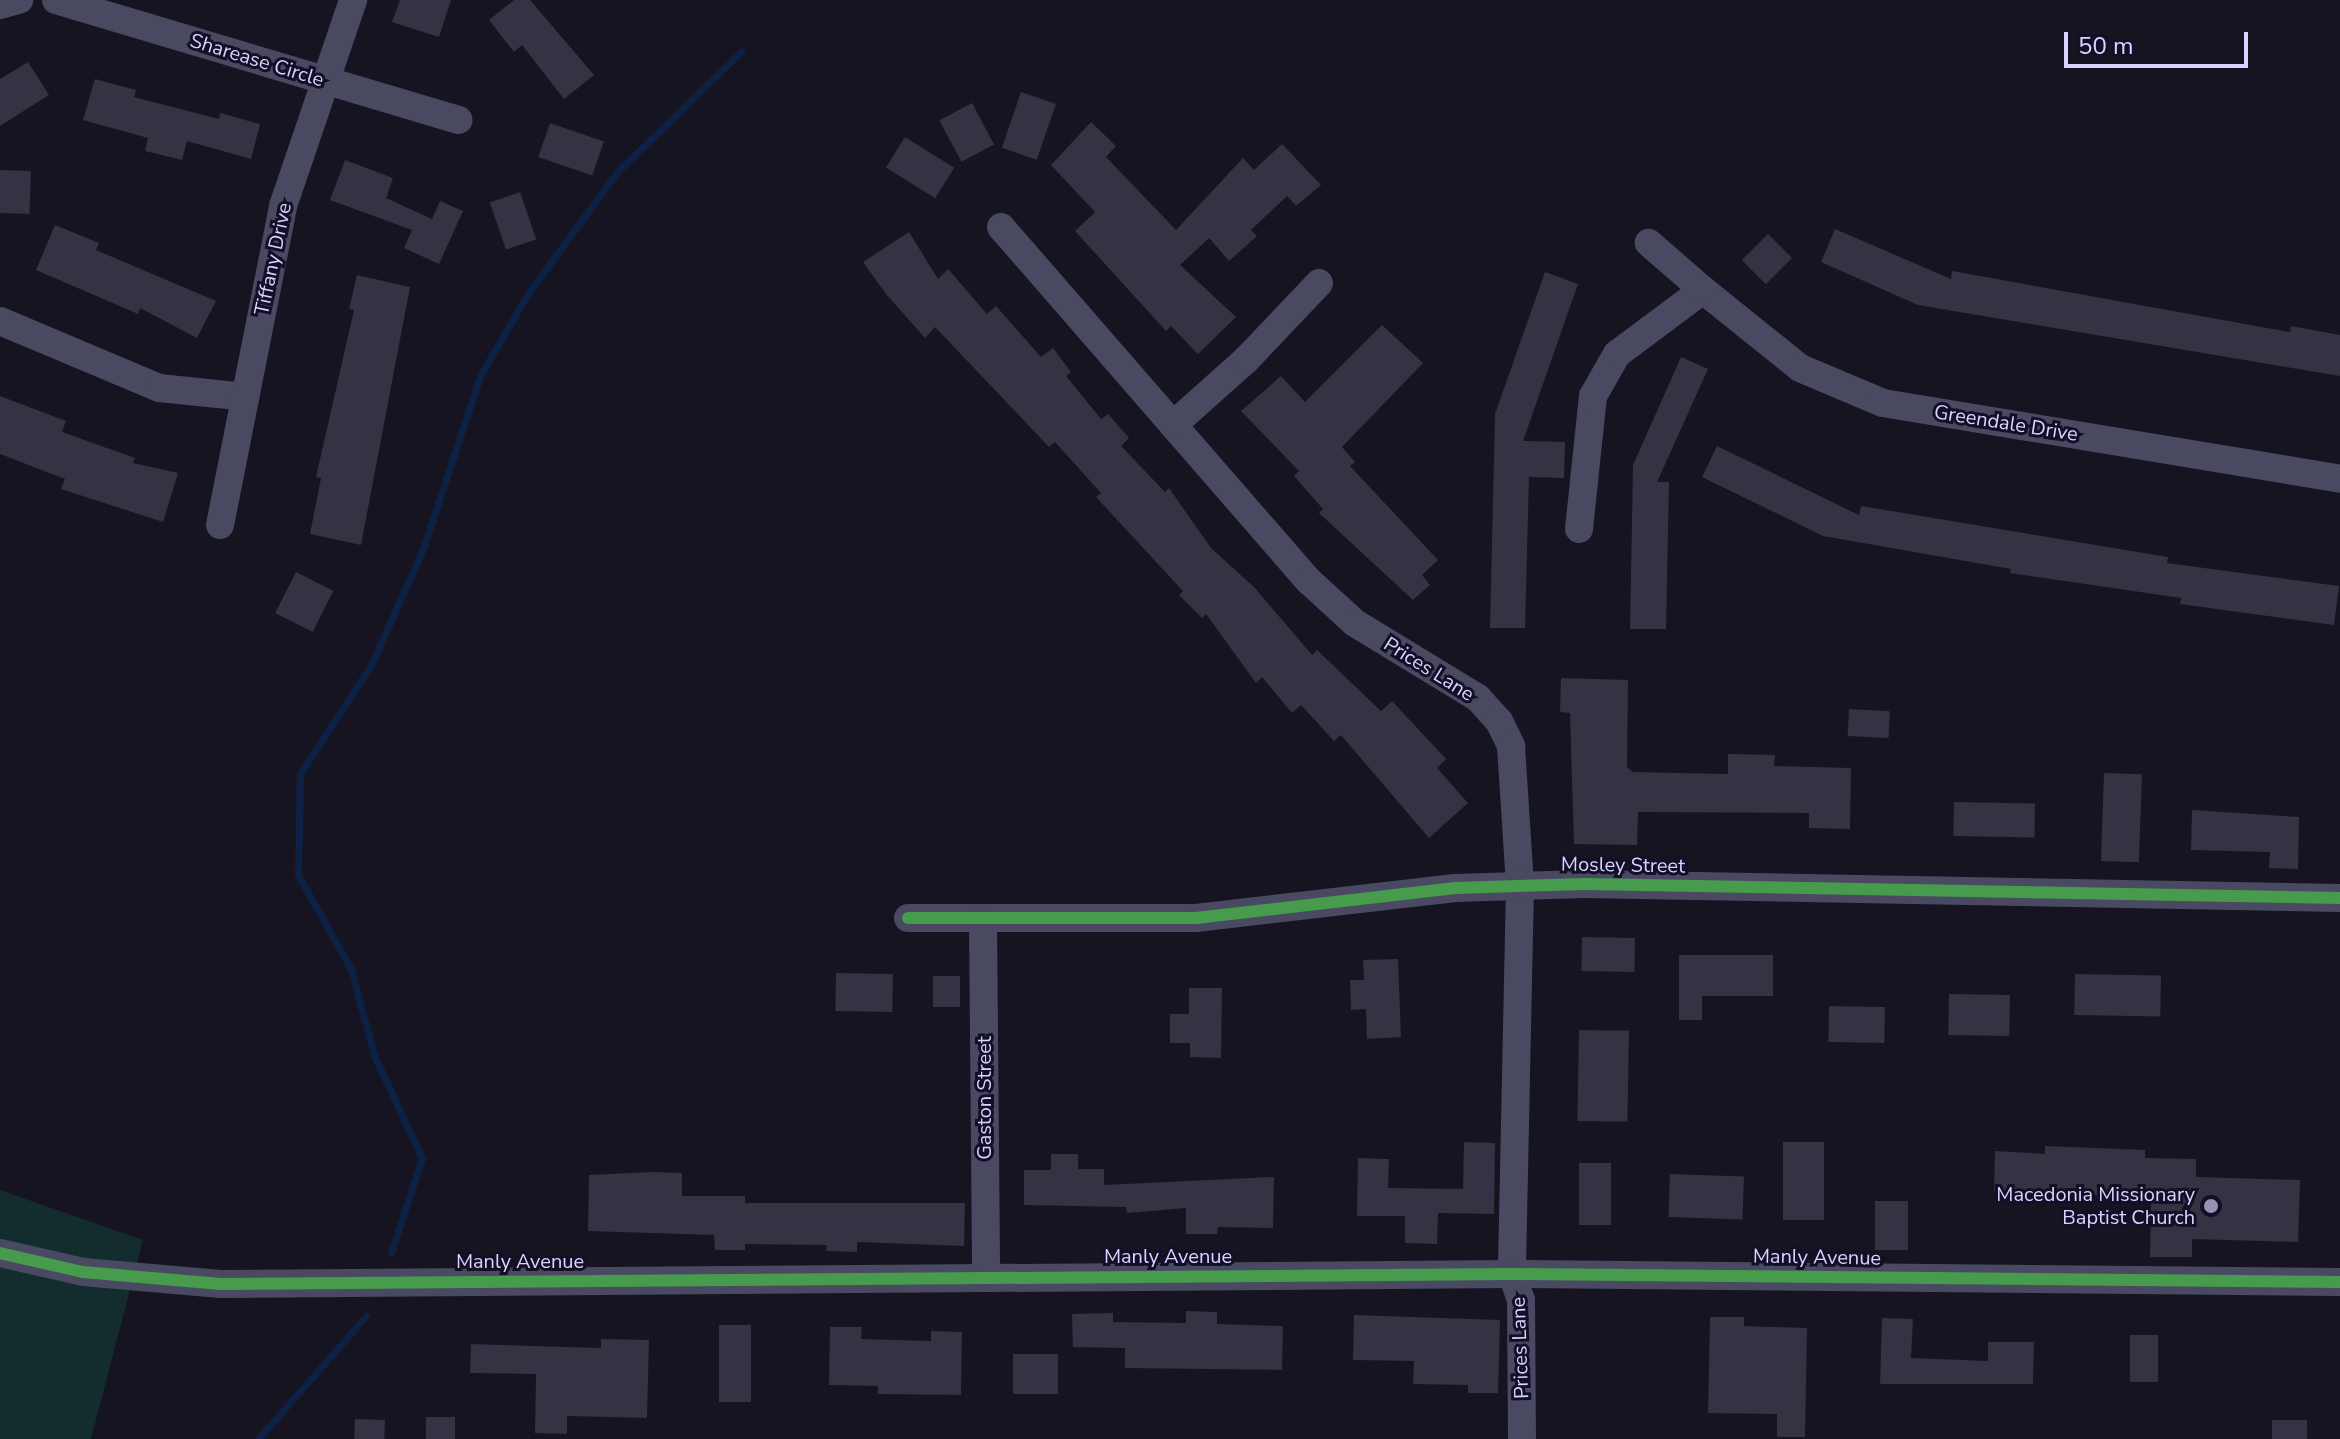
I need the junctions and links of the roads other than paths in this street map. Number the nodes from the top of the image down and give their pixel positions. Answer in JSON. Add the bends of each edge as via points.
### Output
{"nodes":[{"id":1,"x":19,"y":0,"type":"edge"},
{"id":2,"x":56,"y":0,"type":"edge"},
{"id":3,"x":353,"y":0,"type":"edge"},
{"id":4,"x":0,"y":5,"type":"edge"},
{"id":5,"x":325,"y":81,"type":"junction"},
{"id":6,"x":458,"y":120,"type":"dead end"},
{"id":7,"x":1001,"y":227,"type":"dead end"},
{"id":8,"x":1649,"y":243,"type":"dead end"},
{"id":9,"x":1319,"y":283,"type":"dead end"},
{"id":10,"x":1703,"y":290,"type":"junction"},
{"id":11,"x":0,"y":321,"type":"edge"},
{"id":12,"x":246,"y":397,"type":"junction"},
{"id":13,"x":1173,"y":425,"type":"junction"},
{"id":14,"x":2340,"y":479,"type":"edge"},
{"id":15,"x":220,"y":525,"type":"dead end"},
{"id":16,"x":1579,"y":529,"type":"dead end"},
{"id":17,"x":1520,"y":885,"type":"junction"},
{"id":18,"x":2340,"y":898,"type":"edge"},
{"id":19,"x":908,"y":918,"type":"dead end"},
{"id":20,"x":983,"y":920,"type":"junction"},
{"id":21,"x":0,"y":1253,"type":"edge"},
{"id":22,"x":1512,"y":1274,"type":"junction"},
{"id":23,"x":986,"y":1277,"type":"junction"},
{"id":24,"x":2340,"y":1282,"type":"edge"},
{"id":25,"x":1522,"y":1439,"type":"edge"}],
"edges":[{"from":1,"to":4,"type":"street"},
{"from":2,"to":5,"type":"street","name":"Sharease Circle"},
{"from":3,"to":5,"type":"street","name":"Tiffany Drive"},
{"from":5,"to":6,"type":"street","name":"Sharease Circle"},
{"from":5,"to":12,"type":"street","name":"Tiffany Drive","via":[[283,206]]},
{"from":7,"to":13,"type":"street","name":"Prices Lane"},
{"from":8,"to":10,"type":"street","name":"Greendale Drive"},
{"from":9,"to":13,"type":"street","via":[[1246,360]]},
{"from":10,"to":14,"type":"street","name":"Greendale Drive","via":[[1800,368],[1883,403]]},
{"from":10,"to":16,"type":"street","via":[[1617,354],[1593,396]]},
{"from":11,"to":12,"type":"street","via":[[159,388]]},
{"from":12,"to":15,"type":"street","name":"Tiffany Drive"},
{"from":13,"to":17,"type":"street","name":"Prices Lane","via":[[1333,606],[1453,680],[1499,721],[1517,773]]},
{"from":17,"to":18,"type":"street","name":"Mosley Street"},
{"from":17,"to":20,"type":"street","name":"Mosley Street","via":[[1196,918]]},
{"from":17,"to":22,"type":"street","name":"Prices Lane"},
{"from":19,"to":20,"type":"street","name":"Mosley Street"},
{"from":20,"to":23,"type":"street","name":"Gaston Street"},
{"from":21,"to":23,"type":"street","name":"Manly Avenue","via":[[83,1272],[220,1284]]},
{"from":22,"to":23,"type":"street","name":"Manly Avenue"},
{"from":22,"to":24,"type":"street","name":"Manly Avenue"},
{"from":22,"to":25,"type":"street","name":"Prices Lane","via":[[1521,1300]]}]}
